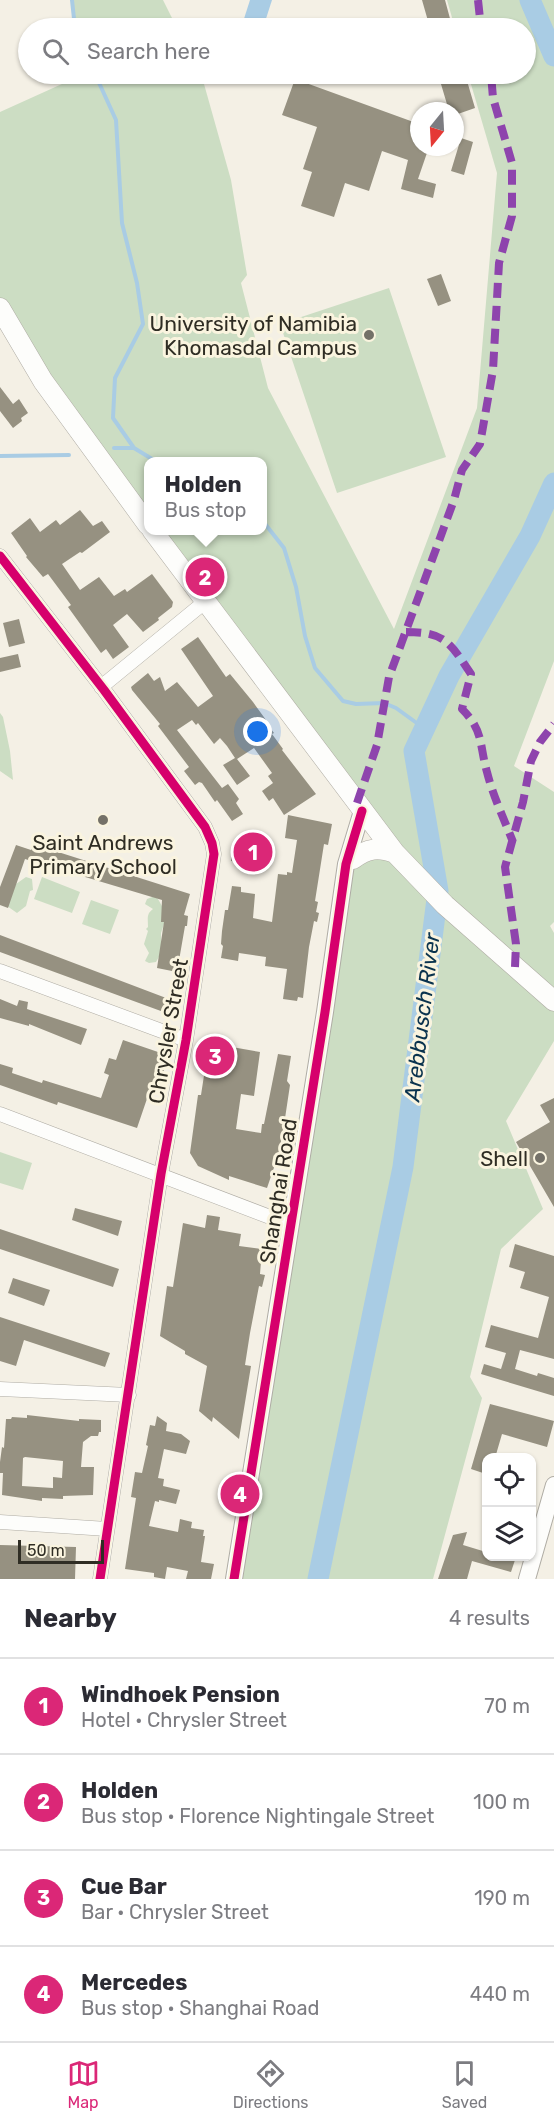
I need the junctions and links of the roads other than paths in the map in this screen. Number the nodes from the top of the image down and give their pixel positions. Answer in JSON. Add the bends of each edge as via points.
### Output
{"nodes":[{"id":1,"x":0,"y":308,"type":"edge"},
{"id":2,"x":144,"y":520,"type":"edge"},
{"id":3,"x":155,"y":535,"type":"edge"},
{"id":4,"x":0,"y":556,"type":"edge"},
{"id":5,"x":206,"y":601,"type":"junction"},
{"id":6,"x":101,"y":687,"type":"junction"},
{"id":7,"x":365,"y":815,"type":"junction"},
{"id":8,"x":395,"y":853,"type":"junction"},
{"id":9,"x":350,"y":865,"type":"junction"},
{"id":10,"x":0,"y":971,"type":"edge"},
{"id":11,"x":554,"y":1001,"type":"edge"},
{"id":12,"x":186,"y":1040,"type":"junction"},
{"id":13,"x":0,"y":1114,"type":"edge"},
{"id":14,"x":160,"y":1174,"type":"junction"},
{"id":15,"x":291,"y":1225,"type":"junction"},
{"id":16,"x":0,"y":1389,"type":"edge"},
{"id":17,"x":129,"y":1395,"type":"junction"},
{"id":18,"x":554,"y":1485,"type":"edge"},
{"id":19,"x":0,"y":1522,"type":"edge"},
{"id":20,"x":107,"y":1529,"type":"junction"},
{"id":21,"x":100,"y":1579,"type":"edge"},
{"id":22,"x":234,"y":1579,"type":"edge"},
{"id":23,"x":527,"y":1579,"type":"edge"}],
"edges":[{"from":1,"to":2,"type":"main road","via":[[43,381]]},
{"from":3,"to":5,"type":"main road"},
{"from":4,"to":6,"type":"street","name":"Chrysler Street"},
{"from":5,"to":6,"type":"street"},
{"from":5,"to":7,"type":"main road"},
{"from":6,"to":12,"type":"street","name":"Chrysler Street","via":[[206,827],[212,843],[213,868]]},
{"from":7,"to":8,"type":"main road"},
{"from":7,"to":9,"type":"street","name":"Shanghai Road","via":[[346,864]]},
{"from":8,"to":9,"type":"main road","via":[[375,849],[360,854]]},
{"from":8,"to":11,"type":"main road","via":[[445,905]]},
{"from":9,"to":15,"type":"street","name":"Shanghai Road"},
{"from":10,"to":12,"type":"street"},
{"from":12,"to":14,"type":"street","name":"Chrysler Street"},
{"from":13,"to":14,"type":"street"},
{"from":14,"to":15,"type":"street"},
{"from":14,"to":17,"type":"street","name":"Chrysler Street"},
{"from":15,"to":22,"type":"street","name":"Shanghai Road"},
{"from":16,"to":17,"type":"street"},
{"from":17,"to":20,"type":"street","name":"Chrysler Street"},
{"from":18,"to":23,"type":"street"},
{"from":19,"to":20,"type":"street"},
{"from":20,"to":21,"type":"street","name":"Chrysler Street"}]}
